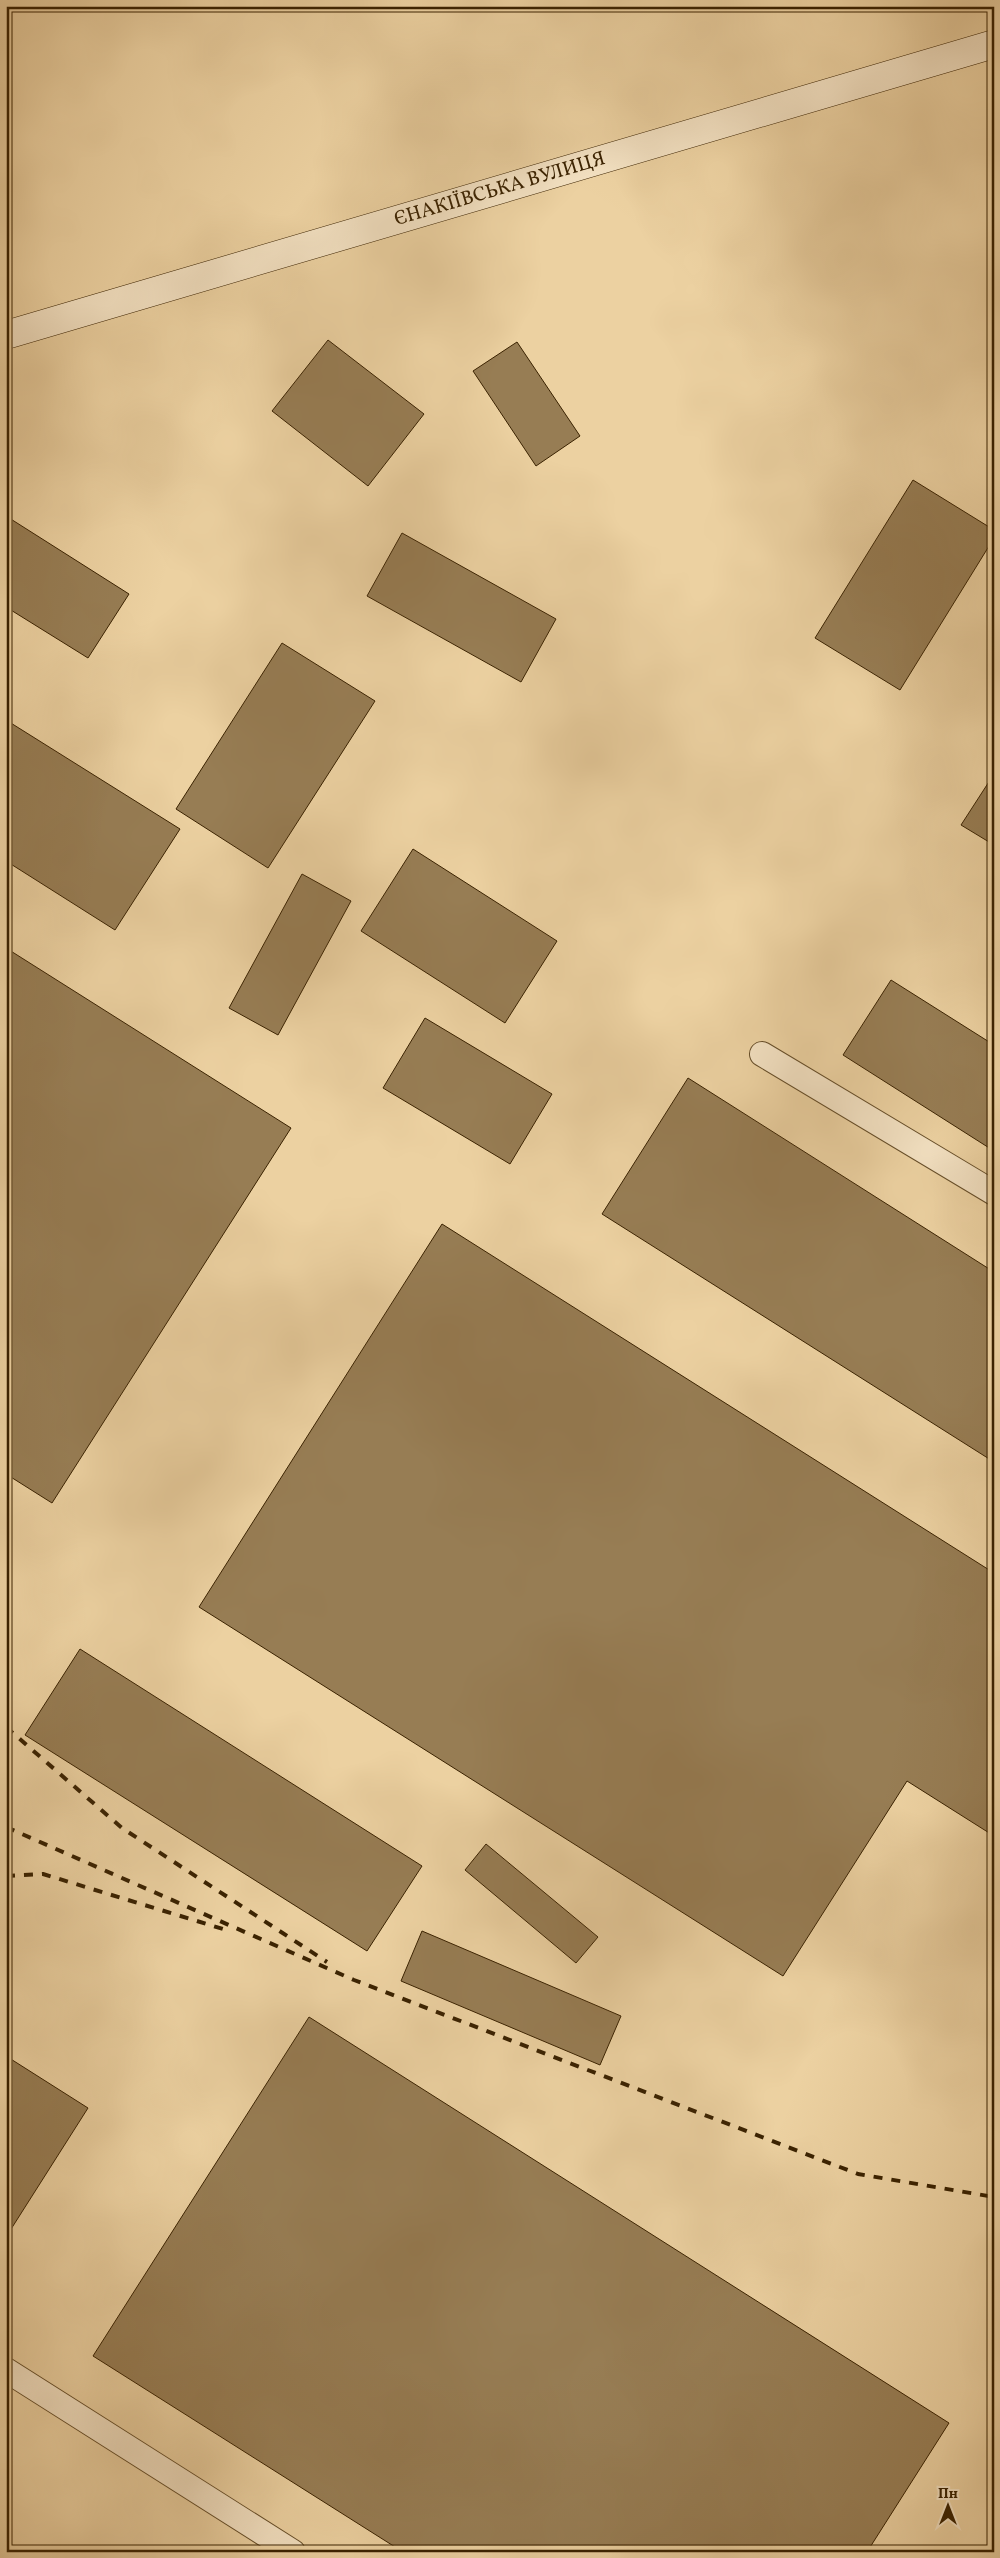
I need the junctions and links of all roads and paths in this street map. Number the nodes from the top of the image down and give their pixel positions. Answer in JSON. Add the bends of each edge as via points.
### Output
{"nodes":[{"id":1,"x":994,"y":44,"type":"edge"},
{"id":2,"x":6,"y":335,"type":"edge"},
{"id":3,"x":762,"y":1054,"type":"dead end"},
{"id":4,"x":994,"y":1193,"type":"edge"},
{"id":5,"x":6,"y":2370,"type":"edge"},
{"id":6,"x":293,"y":2552,"type":"edge"}],
"edges":[{"from":1,"to":2,"type":"street","name":"ЄНАКІЇВСЬКА ВУЛИЦЯ"},
{"from":3,"to":4,"type":"lane"},
{"from":5,"to":6,"type":"lane"}]}
